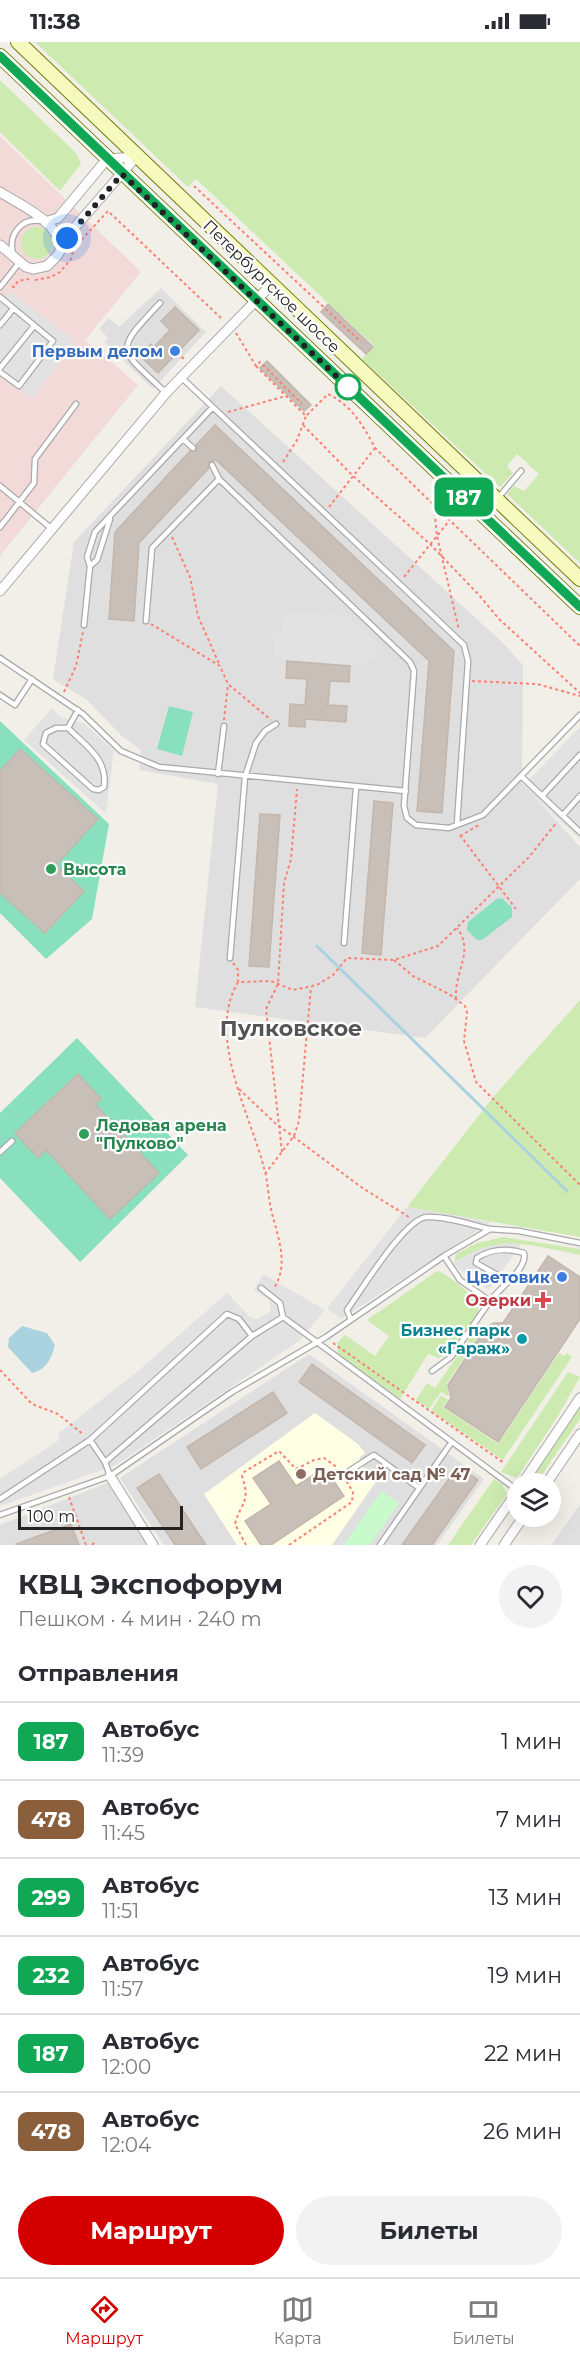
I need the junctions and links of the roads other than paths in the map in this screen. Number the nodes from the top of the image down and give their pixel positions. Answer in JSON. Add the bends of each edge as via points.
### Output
{"nodes":[{"id":1,"x":18,"y":42,"type":"edge"},
{"id":2,"x":0,"y":56,"type":"edge"},
{"id":3,"x":136,"y":157,"type":"junction"},
{"id":4,"x":107,"y":159,"type":"junction"},
{"id":5,"x":122,"y":174,"type":"junction"},
{"id":6,"x":0,"y":192,"type":"edge"},
{"id":7,"x":45,"y":222,"type":"junction"},
{"id":8,"x":0,"y":245,"type":"edge"},
{"id":9,"x":60,"y":249,"type":"junction"},
{"id":10,"x":13,"y":254,"type":"junction"},
{"id":11,"x":20,"y":263,"type":"junction"},
{"id":12,"x":271,"y":285,"type":"junction"},
{"id":13,"x":0,"y":287,"type":"edge"},
{"id":14,"x":0,"y":297,"type":"edge"},
{"id":15,"x":256,"y":300,"type":"junction"},
{"id":16,"x":160,"y":303,"type":"dead end"},
{"id":17,"x":13,"y":309,"type":"junction"},
{"id":18,"x":0,"y":325,"type":"edge"},
{"id":19,"x":34,"y":326,"type":"junction"},
{"id":20,"x":0,"y":370,"type":"edge"},
{"id":21,"x":181,"y":377,"type":"junction"},
{"id":22,"x":165,"y":393,"type":"junction"},
{"id":23,"x":76,"y":404,"type":"dead end"},
{"id":24,"x":212,"y":408,"type":"junction"},
{"id":25,"x":184,"y":440,"type":"junction"},
{"id":26,"x":193,"y":447,"type":"dead end"},
{"id":27,"x":212,"y":465,"type":"dead end"},
{"id":28,"x":521,"y":471,"type":"dead end"},
{"id":29,"x":219,"y":479,"type":"junction"},
{"id":30,"x":0,"y":486,"type":"edge"},
{"id":31,"x":496,"y":500,"type":"junction"},
{"id":32,"x":21,"y":502,"type":"junction"},
{"id":33,"x":110,"y":519,"type":"junction"},
{"id":34,"x":0,"y":526,"type":"edge"},
{"id":35,"x":52,"y":529,"type":"junction"},
{"id":36,"x":90,"y":566,"type":"junction"},
{"id":37,"x":580,"y":579,"type":"edge"},
{"id":38,"x":0,"y":591,"type":"edge"},
{"id":39,"x":580,"y":607,"type":"edge"},
{"id":40,"x":146,"y":621,"type":"road end"},
{"id":41,"x":84,"y":625,"type":"road end"},
{"id":42,"x":0,"y":658,"type":"edge"},
{"id":43,"x":32,"y":679,"type":"junction"},
{"id":44,"x":0,"y":695,"type":"edge"},
{"id":45,"x":78,"y":710,"type":"junction"},
{"id":46,"x":580,"y":716,"type":"edge"},
{"id":47,"x":276,"y":724,"type":"road end"},
{"id":48,"x":224,"y":726,"type":"road end"},
{"id":49,"x":68,"y":728,"type":"junction"},
{"id":50,"x":580,"y":755,"type":"edge"},
{"id":51,"x":218,"y":774,"type":"junction"},
{"id":52,"x":521,"y":776,"type":"junction"},
{"id":53,"x":245,"y":777,"type":"junction"},
{"id":54,"x":356,"y":788,"type":"junction"},
{"id":55,"x":406,"y":791,"type":"junction"},
{"id":56,"x":542,"y":796,"type":"junction"},
{"id":57,"x":580,"y":796,"type":"edge"},
{"id":58,"x":561,"y":817,"type":"junction"},
{"id":59,"x":458,"y":824,"type":"junction"},
{"id":60,"x":580,"y":832,"type":"edge"},
{"id":61,"x":344,"y":943,"type":"dead end"},
{"id":62,"x":230,"y":958,"type":"road end"},
{"id":63,"x":12,"y":1142,"type":"dead end"},
{"id":64,"x":0,"y":1152,"type":"edge"},
{"id":65,"x":490,"y":1229,"type":"junction"},
{"id":66,"x":580,"y":1243,"type":"edge"},
{"id":67,"x":444,"y":1256,"type":"junction"},
{"id":68,"x":508,"y":1281,"type":"junction"},
{"id":69,"x":261,"y":1288,"type":"dead end"},
{"id":70,"x":490,"y":1301,"type":"junction"},
{"id":71,"x":283,"y":1317,"type":"junction"},
{"id":72,"x":351,"y":1320,"type":"junction"},
{"id":73,"x":252,"y":1336,"type":"junction"},
{"id":74,"x":315,"y":1342,"type":"junction"},
{"id":75,"x":432,"y":1371,"type":"dead end"},
{"id":76,"x":580,"y":1398,"type":"edge"},
{"id":77,"x":580,"y":1434,"type":"edge"},
{"id":78,"x":90,"y":1440,"type":"junction"},
{"id":79,"x":451,"y":1443,"type":"junction"},
{"id":80,"x":571,"y":1448,"type":"junction"},
{"id":81,"x":580,"y":1454,"type":"edge"},
{"id":82,"x":105,"y":1462,"type":"junction"},
{"id":83,"x":529,"y":1473,"type":"edge"},
{"id":84,"x":554,"y":1473,"type":"edge"},
{"id":85,"x":343,"y":1475,"type":"road end"},
{"id":86,"x":110,"y":1476,"type":"junction"},
{"id":87,"x":507,"y":1483,"type":"edge"},
{"id":88,"x":420,"y":1488,"type":"junction"},
{"id":89,"x":0,"y":1499,"type":"edge"},
{"id":90,"x":507,"y":1505,"type":"edge"},
{"id":91,"x":0,"y":1515,"type":"edge"},
{"id":92,"x":516,"y":1527,"type":"edge"},
{"id":93,"x":153,"y":1545,"type":"edge"},
{"id":94,"x":380,"y":1545,"type":"edge"},
{"id":95,"x":480,"y":1545,"type":"edge"},
{"id":96,"x":504,"y":1545,"type":"edge"}],
"edges":[{"from":1,"to":3,"type":"main road","name":"Петербургское шоссе"},
{"from":2,"to":4,"type":"main road","name":"Петербургское шоссе"},
{"from":3,"to":4,"type":"street"},
{"from":3,"to":5,"type":"street"},
{"from":3,"to":12,"type":"main road","name":"Петербургское шоссе"},
{"from":4,"to":5,"type":"main road","name":"Петербургское шоссе"},
{"from":4,"to":7,"type":"street","via":[[58,218]]},
{"from":5,"to":9,"type":"street"},
{"from":5,"to":15,"type":"main road","name":"Петербургское шоссе"},
{"from":6,"to":7,"type":"street"},
{"from":7,"to":9,"type":"street","via":[[58,236]]},
{"from":7,"to":10,"type":"lane","via":[[30,221],[18,228],[12,240]]},
{"from":8,"to":10,"type":"street"},
{"from":9,"to":11,"type":"street","via":[[53,262],[40,269]]},
{"from":10,"to":11,"type":"street"},
{"from":11,"to":13,"type":"lane"},
{"from":12,"to":15,"type":"street"},
{"from":12,"to":31,"type":"main road","name":"Петербургское шоссе"},
{"from":14,"to":17,"type":"lane"},
{"from":15,"to":21,"type":"street"},
{"from":15,"to":39,"type":"main road","name":"Петербургское шоссе"},
{"from":16,"to":22,"type":"lane","via":[[129,336],[126,347],[128,358]]},
{"from":17,"to":18,"type":"lane"},
{"from":17,"to":19,"type":"lane"},
{"from":19,"to":20,"type":"lane"},
{"from":19,"to":20,"type":"lane","via":[[53,341],[20,387]]},
{"from":21,"to":22,"type":"street"},
{"from":21,"to":24,"type":"lane"},
{"from":22,"to":35,"type":"street"},
{"from":23,"to":32,"type":"lane","via":[[35,459],[34,483]]},
{"from":24,"to":25,"type":"lane"},
{"from":24,"to":59,"type":"lane","via":[[464,645],[468,661]]},
{"from":25,"to":26,"type":"lane"},
{"from":25,"to":33,"type":"lane"},
{"from":27,"to":29,"type":"lane"},
{"from":28,"to":31,"type":"lane"},
{"from":29,"to":40,"type":"lane","via":[[152,548]]},
{"from":29,"to":55,"type":"lane","via":[[410,662],[414,671]]},
{"from":30,"to":32,"type":"lane"},
{"from":31,"to":37,"type":"main road","name":"Петербургское шоссе"},
{"from":32,"to":34,"type":"lane"},
{"from":32,"to":35,"type":"lane"},
{"from":33,"to":36,"type":"lane","via":[[97,560]]},
{"from":33,"to":36,"type":"lane","via":[[95,532],[89,546]]},
{"from":35,"to":38,"type":"street"},
{"from":36,"to":41,"type":"lane"},
{"from":42,"to":43,"type":"lane"},
{"from":43,"to":44,"type":"lane","via":[[15,705]]},
{"from":43,"to":45,"type":"lane"},
{"from":45,"to":49,"type":"lane"},
{"from":45,"to":51,"type":"lane","via":[[121,751],[143,762]]},
{"from":46,"to":52,"type":"lane"},
{"from":47,"to":53,"type":"lane","via":[[255,743]]},
{"from":48,"to":51,"type":"lane"},
{"from":49,"to":49,"type":"lane","via":[[56,728],[46,734],[43,744],[93,789],[104,787],[100,759]]},
{"from":50,"to":56,"type":"lane"},
{"from":51,"to":53,"type":"lane"},
{"from":52,"to":56,"type":"lane"},
{"from":52,"to":59,"type":"lane","via":[[483,815]]},
{"from":53,"to":54,"type":"lane"},
{"from":53,"to":62,"type":"lane"},
{"from":54,"to":55,"type":"lane"},
{"from":54,"to":61,"type":"lane"},
{"from":55,"to":59,"type":"lane","via":[[407,818],[416,825],[449,828]]},
{"from":56,"to":58,"type":"lane"},
{"from":57,"to":58,"type":"lane"},
{"from":58,"to":60,"type":"lane"},
{"from":63,"to":64,"type":"lane"},
{"from":65,"to":66,"type":"lane"},
{"from":65,"to":67,"type":"lane"},
{"from":65,"to":72,"type":"lane","via":[[425,1216],[415,1221],[347,1310]]},
{"from":67,"to":70,"type":"lane","via":[[460,1280]]},
{"from":67,"to":72,"type":"lane"},
{"from":68,"to":68,"type":"lane","via":[[523,1263],[524,1253],[507,1248],[477,1258],[476,1263]]},
{"from":68,"to":70,"type":"lane"},
{"from":69,"to":71,"type":"lane","via":[[280,1303]]},
{"from":70,"to":75,"type":"lane","via":[[452,1357]]},
{"from":71,"to":73,"type":"lane"},
{"from":71,"to":74,"type":"lane"},
{"from":72,"to":74,"type":"lane"},
{"from":73,"to":78,"type":"lane","via":[[239,1319],[227,1314]]},
{"from":73,"to":82,"type":"lane"},
{"from":74,"to":79,"type":"lane"},
{"from":74,"to":86,"type":"lane","via":[[232,1392]]},
{"from":76,"to":83,"type":"street"},
{"from":77,"to":80,"type":"street"},
{"from":78,"to":82,"type":"lane"},
{"from":78,"to":89,"type":"lane"},
{"from":79,"to":87,"type":"lane"},
{"from":79,"to":88,"type":"lane"},
{"from":80,"to":81,"type":"street"},
{"from":80,"to":84,"type":"street"},
{"from":82,"to":86,"type":"lane"},
{"from":85,"to":88,"type":"lane","via":[[374,1455]]},
{"from":86,"to":91,"type":"lane"},
{"from":86,"to":93,"type":"street"},
{"from":88,"to":94,"type":"lane"},
{"from":90,"to":95,"type":"street"},
{"from":92,"to":96,"type":"street"}]}
